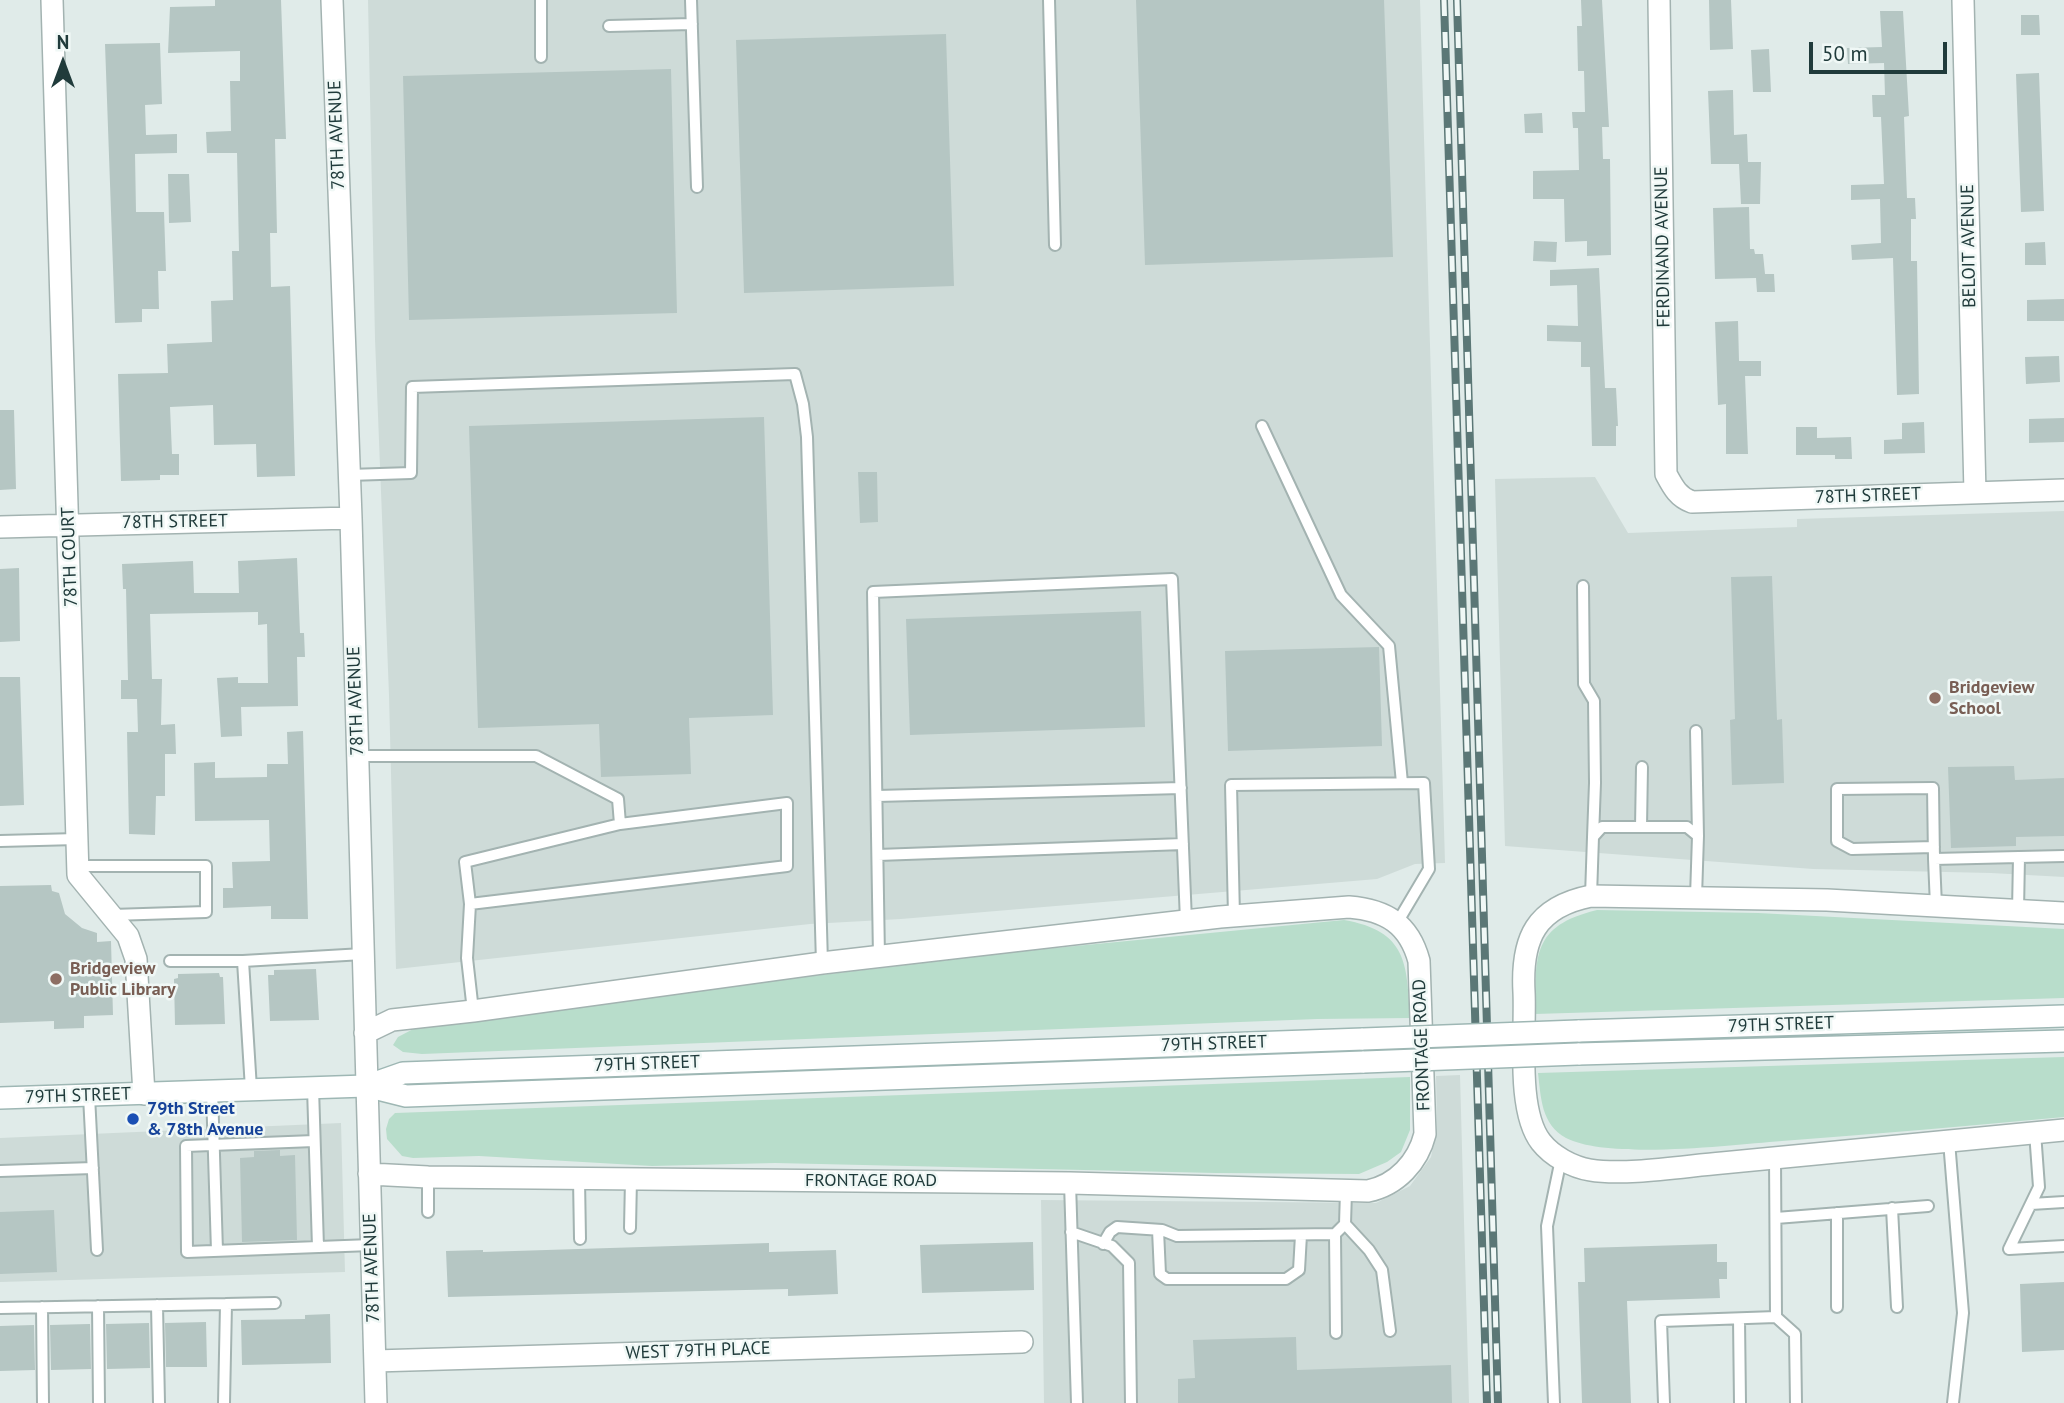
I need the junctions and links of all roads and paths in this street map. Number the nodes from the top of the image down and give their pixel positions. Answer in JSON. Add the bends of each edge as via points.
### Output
{"nodes":[{"id":1,"x":52,"y":0,"type":"edge"},
{"id":2,"x":332,"y":0,"type":"edge"},
{"id":3,"x":541,"y":0,"type":"edge"},
{"id":4,"x":691,"y":0,"type":"edge"},
{"id":5,"x":1049,"y":0,"type":"edge"},
{"id":6,"x":1659,"y":0,"type":"edge"},
{"id":7,"x":1963,"y":0,"type":"edge"},
{"id":8,"x":692,"y":24,"type":"junction"},
{"id":9,"x":608,"y":26,"type":"dead end"},
{"id":10,"x":541,"y":57,"type":"dead end"},
{"id":11,"x":697,"y":187,"type":"dead end"},
{"id":12,"x":1055,"y":245,"type":"dead end"},
{"id":13,"x":1262,"y":425,"type":"dead end"},
{"id":14,"x":349,"y":475,"type":"junction"},
{"id":15,"x":2064,"y":490,"type":"edge"},
{"id":16,"x":1675,"y":491,"type":"joint"},
{"id":17,"x":1975,"y":493,"type":"junction"},
{"id":18,"x":351,"y":518,"type":"junction"},
{"id":19,"x":69,"y":525,"type":"junction"},
{"id":20,"x":0,"y":527,"type":"edge"},
{"id":21,"x":1583,"y":586,"type":"dead end"},
{"id":22,"x":1696,"y":731,"type":"dead end"},
{"id":23,"x":357,"y":756,"type":"junction"},
{"id":24,"x":1642,"y":768,"type":"dead end"},
{"id":25,"x":1402,"y":783,"type":"junction"},
{"id":26,"x":1181,"y":788,"type":"junction"},
{"id":27,"x":877,"y":796,"type":"junction"},
{"id":28,"x":620,"y":824,"type":"junction"},
{"id":29,"x":1641,"y":827,"type":"junction"},
{"id":30,"x":1698,"y":835,"type":"junction"},
{"id":31,"x":1593,"y":837,"type":"junction"},
{"id":32,"x":78,"y":839,"type":"junction"},
{"id":33,"x":0,"y":841,"type":"edge"},
{"id":34,"x":1183,"y":844,"type":"junction"},
{"id":35,"x":1934,"y":847,"type":"junction"},
{"id":36,"x":878,"y":855,"type":"junction"},
{"id":37,"x":2064,"y":856,"type":"edge"},
{"id":38,"x":2019,"y":857,"type":"junction"},
{"id":39,"x":1934,"y":859,"type":"junction"},
{"id":40,"x":78,"y":866,"type":"junction"},
{"id":41,"x":1591,"y":896,"type":"junction"},
{"id":42,"x":1696,"y":897,"type":"junction"},
{"id":43,"x":470,"y":904,"type":"junction"},
{"id":44,"x":1936,"y":906,"type":"junction"},
{"id":45,"x":2018,"y":911,"type":"junction"},
{"id":46,"x":2064,"y":913,"type":"edge"},
{"id":47,"x":112,"y":915,"type":"junction"},
{"id":48,"x":1234,"y":916,"type":"junction"},
{"id":49,"x":1186,"y":921,"type":"junction"},
{"id":50,"x":1397,"y":923,"type":"junction"},
{"id":51,"x":363,"y":954,"type":"junction"},
{"id":52,"x":879,"y":957,"type":"junction"},
{"id":53,"x":170,"y":961,"type":"dead end"},
{"id":54,"x":243,"y":961,"type":"junction"},
{"id":55,"x":822,"y":963,"type":"junction"},
{"id":56,"x":473,"y":1011,"type":"junction"},
{"id":57,"x":2064,"y":1016,"type":"edge"},
{"id":58,"x":365,"y":1033,"type":"junction"},
{"id":59,"x":2064,"y":1041,"type":"edge"},
{"id":60,"x":366,"y":1086,"type":"junction"},
{"id":61,"x":313,"y":1088,"type":"junction"},
{"id":62,"x":251,"y":1090,"type":"junction"},
{"id":63,"x":212,"y":1091,"type":"junction"},
{"id":64,"x":144,"y":1094,"type":"junction"},
{"id":65,"x":89,"y":1096,"type":"junction"},
{"id":66,"x":0,"y":1098,"type":"edge"},
{"id":67,"x":2064,"y":1130,"type":"edge"},
{"id":68,"x":2035,"y":1132,"type":"junction"},
{"id":69,"x":314,"y":1141,"type":"junction"},
{"id":70,"x":1949,"y":1141,"type":"junction"},
{"id":71,"x":215,"y":1144,"type":"junction"},
{"id":72,"x":1775,"y":1158,"type":"junction"},
{"id":73,"x":1561,"y":1159,"type":"junction"},
{"id":74,"x":93,"y":1168,"type":"junction"},
{"id":75,"x":0,"y":1171,"type":"edge"},
{"id":76,"x":369,"y":1174,"type":"junction"},
{"id":77,"x":428,"y":1177,"type":"junction"},
{"id":78,"x":579,"y":1179,"type":"junction"},
{"id":79,"x":631,"y":1179,"type":"junction"},
{"id":80,"x":1070,"y":1183,"type":"junction"},
{"id":81,"x":1346,"y":1191,"type":"junction"},
{"id":82,"x":2064,"y":1202,"type":"edge"},
{"id":83,"x":2031,"y":1204,"type":"junction"},
{"id":84,"x":1928,"y":1206,"type":"dead end"},
{"id":85,"x":1892,"y":1208,"type":"junction"},
{"id":86,"x":428,"y":1212,"type":"dead end"},
{"id":87,"x":1838,"y":1213,"type":"junction"},
{"id":88,"x":1776,"y":1218,"type":"junction"},
{"id":89,"x":1345,"y":1224,"type":"junction"},
{"id":90,"x":630,"y":1228,"type":"dead end"},
{"id":91,"x":1158,"y":1230,"type":"junction"},
{"id":92,"x":1070,"y":1232,"type":"junction"},
{"id":93,"x":1335,"y":1234,"type":"junction"},
{"id":94,"x":1301,"y":1235,"type":"junction"},
{"id":95,"x":580,"y":1239,"type":"dead end"},
{"id":96,"x":1104,"y":1244,"type":"junction"},
{"id":97,"x":371,"y":1245,"type":"junction"},
{"id":98,"x":2064,"y":1246,"type":"edge"},
{"id":99,"x":318,"y":1247,"type":"junction"},
{"id":100,"x":97,"y":1250,"type":"dead end"},
{"id":101,"x":217,"y":1251,"type":"junction"},
{"id":102,"x":275,"y":1303,"type":"dead end"},
{"id":103,"x":226,"y":1304,"type":"junction"},
{"id":104,"x":158,"y":1305,"type":"junction"},
{"id":105,"x":98,"y":1306,"type":"junction"},
{"id":106,"x":42,"y":1307,"type":"junction"},
{"id":107,"x":1837,"y":1307,"type":"dead end"},
{"id":108,"x":1897,"y":1307,"type":"dead end"},
{"id":109,"x":0,"y":1308,"type":"edge"},
{"id":110,"x":1776,"y":1317,"type":"junction"},
{"id":111,"x":1739,"y":1318,"type":"junction"},
{"id":112,"x":1391,"y":1331,"type":"dead end"},
{"id":113,"x":1336,"y":1333,"type":"dead end"},
{"id":114,"x":1022,"y":1342,"type":"dead end"},
{"id":115,"x":374,"y":1361,"type":"junction"},
{"id":116,"x":43,"y":1403,"type":"edge"},
{"id":117,"x":99,"y":1403,"type":"edge"},
{"id":118,"x":159,"y":1403,"type":"edge"},
{"id":119,"x":224,"y":1403,"type":"edge"},
{"id":120,"x":376,"y":1403,"type":"edge"},
{"id":121,"x":1077,"y":1403,"type":"edge"},
{"id":122,"x":1131,"y":1403,"type":"edge"},
{"id":123,"x":1554,"y":1403,"type":"edge"},
{"id":124,"x":1664,"y":1403,"type":"edge"},
{"id":125,"x":1740,"y":1403,"type":"edge"},
{"id":126,"x":1796,"y":1403,"type":"edge"},
{"id":127,"x":1953,"y":1403,"type":"edge"}],
"edges":[{"from":1,"to":19,"type":"street","name":"78TH COURT"},
{"from":2,"to":14,"type":"street","name":"78TH AVENUE"},
{"from":3,"to":10,"type":"lane"},
{"from":4,"to":8,"type":"lane"},
{"from":5,"to":12,"type":"lane"},
{"from":6,"to":16,"type":"street","name":"FERDINAND AVENUE","via":[[1666,474]]},
{"from":7,"to":17,"type":"street","name":"BELOIT AVENUE"},
{"from":8,"to":9,"type":"lane"},
{"from":8,"to":11,"type":"lane"},
{"from":13,"to":25,"type":"lane","via":[[1341,595],[1389,646]]},
{"from":14,"to":18,"type":"street","name":"78TH AVENUE"},
{"from":14,"to":55,"type":"lane","via":[[411,473],[412,387],[795,374],[807,437]]},
{"from":15,"to":17,"type":"street","name":"78TH STREET"},
{"from":16,"to":17,"type":"street","name":"78TH STREET","via":[[1692,502]]},
{"from":18,"to":19,"type":"street","name":"78TH STREET"},
{"from":18,"to":23,"type":"street","name":"78TH AVENUE"},
{"from":19,"to":20,"type":"street","name":"78TH STREET"},
{"from":19,"to":32,"type":"street","name":"78TH COURT"},
{"from":21,"to":31,"type":"lane","via":[[1584,684],[1594,701]]},
{"from":22,"to":30,"type":"lane"},
{"from":23,"to":28,"type":"lane","via":[[536,756],[618,799]]},
{"from":23,"to":51,"type":"street","name":"78TH AVENUE"},
{"from":24,"to":29,"type":"lane"},
{"from":25,"to":48,"type":"lane","via":[[1231,785]]},
{"from":25,"to":50,"type":"lane","via":[[1424,783],[1429,869]]},
{"from":26,"to":27,"type":"lane"},
{"from":26,"to":27,"type":"lane","via":[[1172,579],[873,592]]},
{"from":26,"to":34,"type":"lane"},
{"from":27,"to":36,"type":"lane"},
{"from":28,"to":43,"type":"lane","via":[[465,862]]},
{"from":28,"to":43,"type":"lane","via":[[788,803],[788,866]]},
{"from":29,"to":30,"type":"lane","via":[[1687,827]]},
{"from":29,"to":31,"type":"lane","via":[[1602,827]]},
{"from":30,"to":42,"type":"lane"},
{"from":31,"to":41,"type":"lane"},
{"from":32,"to":33,"type":"lane"},
{"from":32,"to":40,"type":"street","name":"78TH COURT"},
{"from":34,"to":36,"type":"lane"},
{"from":34,"to":49,"type":"lane"},
{"from":35,"to":35,"type":"lane","via":[[1933,788],[1837,789],[1837,841],[1852,849]]},
{"from":35,"to":39,"type":"lane"},
{"from":36,"to":52,"type":"lane"},
{"from":37,"to":38,"type":"lane"},
{"from":38,"to":39,"type":"lane"},
{"from":38,"to":45,"type":"lane"},
{"from":39,"to":44,"type":"lane"},
{"from":40,"to":47,"type":"street","via":[[78,875]]},
{"from":40,"to":47,"type":"lane","via":[[206,866],[206,912]]},
{"from":41,"to":42,"type":"street"},
{"from":41,"to":73,"type":"street","via":[[1559,905],[1545,916],[1533,929],[1524,964],[1528,1112],[1541,1142]]},
{"from":42,"to":44,"type":"street"},
{"from":43,"to":56,"type":"lane","via":[[467,958]]},
{"from":44,"to":45,"type":"street"},
{"from":45,"to":46,"type":"street"},
{"from":47,"to":64,"type":"street","via":[[128,936],[136,959]]},
{"from":48,"to":49,"type":"street"},
{"from":48,"to":50,"type":"street","via":[[1349,907],[1374,911]]},
{"from":49,"to":52,"type":"street"},
{"from":50,"to":81,"type":"street","name":"FRONTAGE ROAD","via":[[1411,938],[1419,961],[1425,1133],[1412,1163],[1399,1178],[1379,1189]]},
{"from":51,"to":54,"type":"lane"},
{"from":51,"to":58,"type":"street","name":"78TH AVENUE"},
{"from":52,"to":55,"type":"street"},
{"from":53,"to":54,"type":"lane"},
{"from":54,"to":62,"type":"lane"},
{"from":55,"to":56,"type":"street"},
{"from":56,"to":58,"type":"street","via":[[392,1020]]},
{"from":57,"to":60,"type":"street","name":"79TH STREET","bridge":true,"via":[[403,1073]]},
{"from":58,"to":60,"type":"street","name":"78TH AVENUE"},
{"from":59,"to":60,"type":"street","name":"79TH STREET","bridge":true,"via":[[406,1096]]},
{"from":60,"to":61,"type":"street","name":"79TH STREET"},
{"from":60,"to":76,"type":"street","name":"78TH AVENUE"},
{"from":61,"to":62,"type":"street","name":"79TH STREET"},
{"from":61,"to":69,"type":"lane"},
{"from":62,"to":63,"type":"street","name":"79TH STREET"},
{"from":63,"to":64,"type":"street","name":"79TH STREET"},
{"from":63,"to":71,"type":"lane"},
{"from":64,"to":65,"type":"street","name":"79TH STREET"},
{"from":65,"to":66,"type":"street","name":"79TH STREET"},
{"from":65,"to":74,"type":"lane"},
{"from":67,"to":68,"type":"street"},
{"from":68,"to":70,"type":"street"},
{"from":68,"to":83,"type":"lane","via":[[2039,1187]]},
{"from":69,"to":71,"type":"lane"},
{"from":69,"to":99,"type":"lane"},
{"from":70,"to":72,"type":"street"},
{"from":70,"to":127,"type":"lane","via":[[1963,1313]]},
{"from":71,"to":101,"type":"lane"},
{"from":71,"to":101,"type":"lane","via":[[186,1146],[187,1252]]},
{"from":72,"to":73,"type":"street","via":[[1606,1172]]},
{"from":72,"to":88,"type":"lane"},
{"from":73,"to":123,"type":"lane","via":[[1548,1226]]},
{"from":74,"to":75,"type":"lane"},
{"from":74,"to":100,"type":"lane"},
{"from":76,"to":77,"type":"street","name":"FRONTAGE ROAD"},
{"from":76,"to":97,"type":"street","name":"78TH AVENUE"},
{"from":77,"to":78,"type":"street","name":"FRONTAGE ROAD"},
{"from":77,"to":86,"type":"lane"},
{"from":78,"to":79,"type":"street","name":"FRONTAGE ROAD"},
{"from":78,"to":95,"type":"lane"},
{"from":79,"to":80,"type":"street","name":"FRONTAGE ROAD"},
{"from":79,"to":90,"type":"lane"},
{"from":80,"to":81,"type":"street","name":"FRONTAGE ROAD"},
{"from":80,"to":92,"type":"lane"},
{"from":81,"to":89,"type":"lane"},
{"from":82,"to":83,"type":"lane"},
{"from":83,"to":98,"type":"lane","via":[[2008,1249]]},
{"from":84,"to":85,"type":"lane"},
{"from":85,"to":87,"type":"lane"},
{"from":85,"to":108,"type":"lane"},
{"from":87,"to":88,"type":"lane"},
{"from":87,"to":107,"type":"lane"},
{"from":88,"to":110,"type":"lane"},
{"from":89,"to":93,"type":"lane"},
{"from":89,"to":112,"type":"lane","via":[[1382,1270]]},
{"from":91,"to":94,"type":"lane","via":[[1177,1236]]},
{"from":91,"to":94,"type":"lane","via":[[1160,1273],[1167,1279],[1286,1279],[1299,1270]]},
{"from":91,"to":96,"type":"lane","via":[[1117,1227]]},
{"from":92,"to":96,"type":"lane"},
{"from":92,"to":121,"type":"lane"},
{"from":93,"to":94,"type":"lane"},
{"from":93,"to":113,"type":"lane"},
{"from":96,"to":122,"type":"lane","via":[[1129,1263]]},
{"from":97,"to":99,"type":"lane"},
{"from":97,"to":115,"type":"street","name":"78TH AVENUE"},
{"from":99,"to":101,"type":"lane"},
{"from":102,"to":103,"type":"lane"},
{"from":103,"to":104,"type":"lane"},
{"from":103,"to":119,"type":"lane"},
{"from":104,"to":105,"type":"lane"},
{"from":104,"to":118,"type":"lane"},
{"from":105,"to":106,"type":"lane"},
{"from":105,"to":117,"type":"lane"},
{"from":106,"to":109,"type":"lane"},
{"from":106,"to":116,"type":"lane"},
{"from":110,"to":111,"type":"lane"},
{"from":110,"to":126,"type":"lane","via":[[1795,1334]]},
{"from":111,"to":124,"type":"lane","via":[[1661,1321]]},
{"from":111,"to":125,"type":"lane"},
{"from":114,"to":115,"type":"street","name":"WEST 79TH PLACE"},
{"from":115,"to":120,"type":"street","name":"78TH AVENUE"}]}
